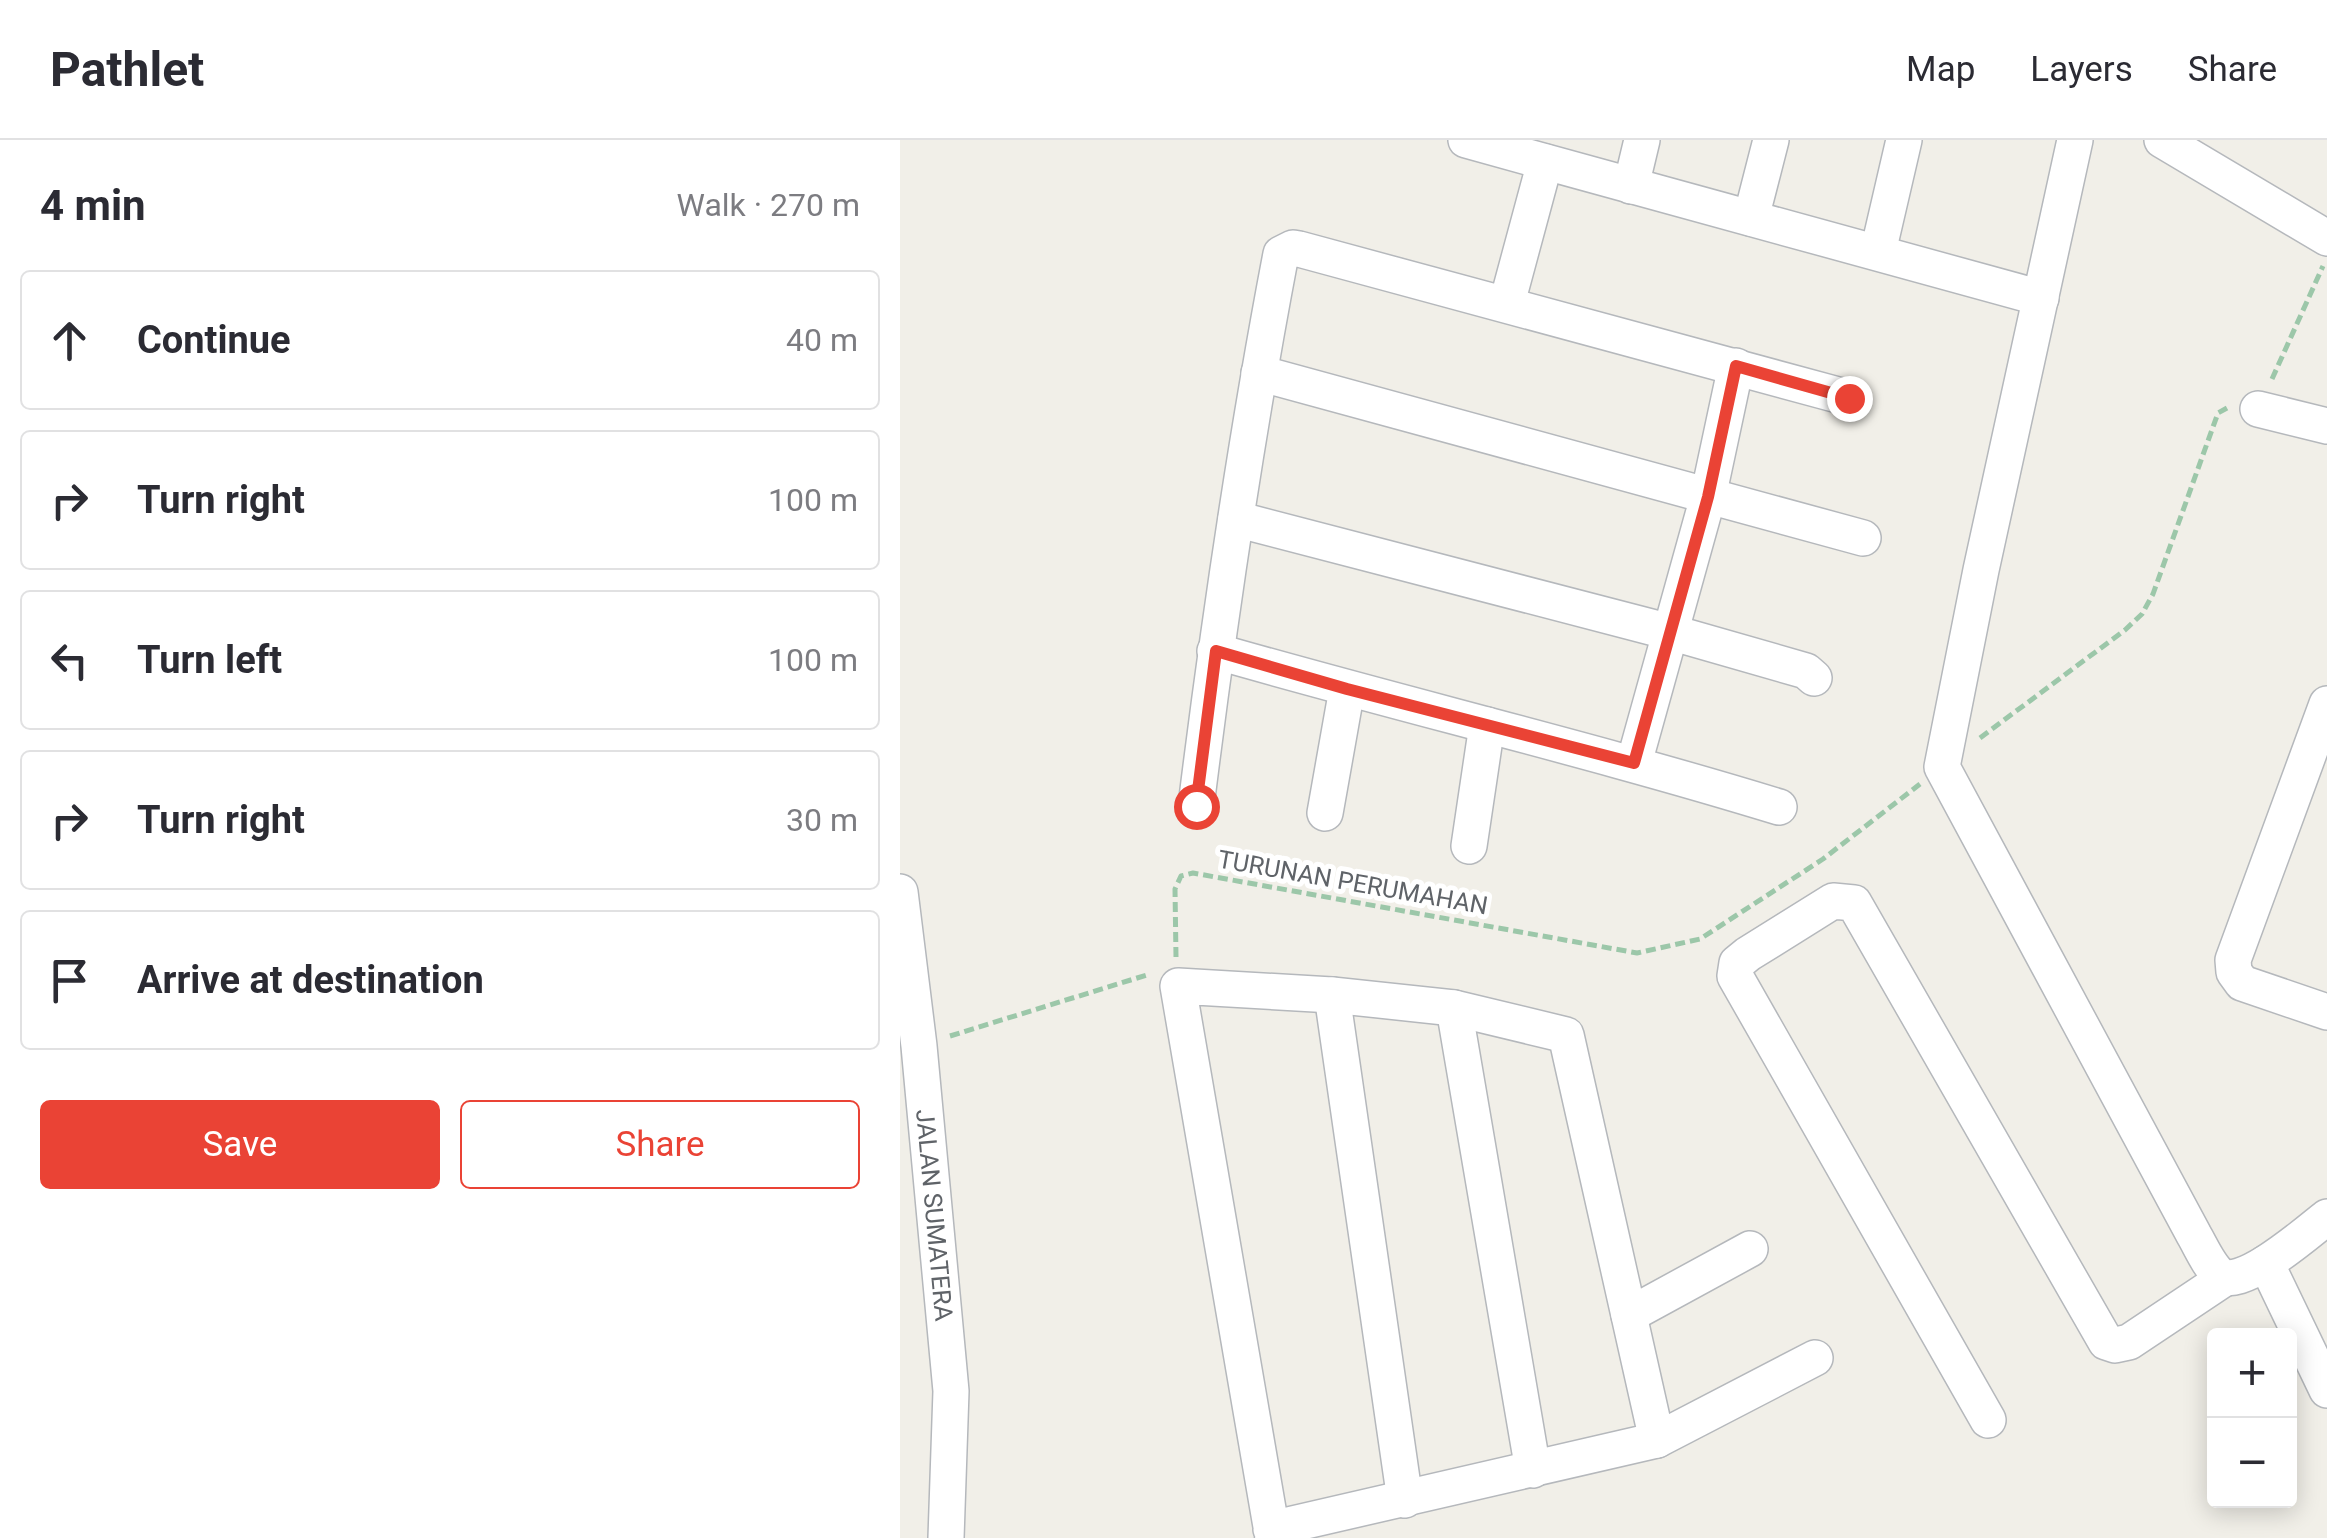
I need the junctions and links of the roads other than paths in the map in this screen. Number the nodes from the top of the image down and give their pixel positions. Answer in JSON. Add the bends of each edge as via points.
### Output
{"nodes":[{"id":1,"x":1466,"y":140,"type":"edge"},
{"id":2,"x":1642,"y":140,"type":"edge"},
{"id":3,"x":1771,"y":140,"type":"edge"},
{"id":4,"x":1904,"y":140,"type":"edge"},
{"id":5,"x":2075,"y":140,"type":"edge"},
{"id":6,"x":2162,"y":140,"type":"edge"},
{"id":7,"x":1512,"y":146,"type":"edge"},
{"id":8,"x":1545,"y":162,"type":"junction"},
{"id":9,"x":1631,"y":186,"type":"junction"},
{"id":10,"x":1751,"y":218,"type":"junction"},
{"id":11,"x":2327,"y":238,"type":"edge"},
{"id":12,"x":1878,"y":252,"type":"junction"},
{"id":13,"x":2041,"y":298,"type":"junction"},
{"id":14,"x":1507,"y":303,"type":"junction"},
{"id":15,"x":1736,"y":366,"type":"junction"},
{"id":16,"x":1258,"y":373,"type":"junction"},
{"id":17,"x":1849,"y":398,"type":"dead end"},
{"id":18,"x":2258,"y":409,"type":"road end"},
{"id":19,"x":2327,"y":426,"type":"edge"},
{"id":20,"x":1708,"y":497,"type":"junction"},
{"id":21,"x":1236,"y":520,"type":"junction"},
{"id":22,"x":1863,"y":538,"type":"dead end"},
{"id":23,"x":1670,"y":632,"type":"junction"},
{"id":24,"x":1216,"y":651,"type":"junction"},
{"id":25,"x":1814,"y":678,"type":"dead end"},
{"id":26,"x":1347,"y":689,"type":"junction"},
{"id":27,"x":2327,"y":704,"type":"edge"},
{"id":28,"x":1487,"y":725,"type":"junction"},
{"id":29,"x":1634,"y":763,"type":"junction"},
{"id":30,"x":1196,"y":806,"type":"dead end"},
{"id":31,"x":1779,"y":807,"type":"dead end"},
{"id":32,"x":1324,"y":813,"type":"dead end"},
{"id":33,"x":1470,"y":846,"type":"dead end"},
{"id":34,"x":900,"y":892,"type":"edge"},
{"id":35,"x":1332,"y":995,"type":"junction"},
{"id":36,"x":1454,"y":1008,"type":"junction"},
{"id":37,"x":2327,"y":1012,"type":"edge"},
{"id":38,"x":2327,"y":1217,"type":"edge"},
{"id":39,"x":1750,"y":1249,"type":"dead end"},
{"id":40,"x":2266,"y":1263,"type":"junction"},
{"id":41,"x":2224,"y":1278,"type":"junction"},
{"id":42,"x":1629,"y":1315,"type":"junction"},
{"id":43,"x":1815,"y":1358,"type":"dead end"},
{"id":44,"x":2327,"y":1390,"type":"edge"},
{"id":45,"x":1988,"y":1420,"type":"dead end"},
{"id":46,"x":1657,"y":1440,"type":"junction"},
{"id":47,"x":1532,"y":1470,"type":"junction"},
{"id":48,"x":1405,"y":1500,"type":"junction"},
{"id":49,"x":1272,"y":1534,"type":"edge"},
{"id":50,"x":946,"y":1538,"type":"edge"}],
"edges":[{"from":1,"to":7,"type":"street"},
{"from":2,"to":9,"type":"street"},
{"from":3,"to":10,"type":"street"},
{"from":4,"to":12,"type":"street"},
{"from":5,"to":13,"type":"street"},
{"from":6,"to":11,"type":"street"},
{"from":7,"to":8,"type":"street"},
{"from":8,"to":9,"type":"street"},
{"from":8,"to":14,"type":"street"},
{"from":9,"to":10,"type":"street"},
{"from":10,"to":12,"type":"street"},
{"from":12,"to":13,"type":"street"},
{"from":13,"to":41,"type":"street","via":[[1942,767],[2194,1235]]},
{"from":14,"to":15,"type":"street"},
{"from":14,"to":16,"type":"street","via":[[1293,248],[1281,254]]},
{"from":15,"to":17,"type":"street"},
{"from":15,"to":20,"type":"street"},
{"from":16,"to":20,"type":"street"},
{"from":16,"to":21,"type":"street"},
{"from":18,"to":19,"type":"street"},
{"from":20,"to":22,"type":"street"},
{"from":20,"to":23,"type":"street"},
{"from":21,"to":23,"type":"street"},
{"from":21,"to":24,"type":"street"},
{"from":23,"to":25,"type":"street"},
{"from":23,"to":29,"type":"street"},
{"from":24,"to":26,"type":"street"},
{"from":24,"to":30,"type":"street"},
{"from":26,"to":28,"type":"street"},
{"from":26,"to":32,"type":"street"},
{"from":27,"to":37,"type":"street","via":[[2233,960],[2242,982]]},
{"from":28,"to":29,"type":"street"},
{"from":28,"to":33,"type":"street"},
{"from":29,"to":31,"type":"street"},
{"from":34,"to":50,"type":"street","name":"JALAN SUMATERA","via":[[950,1391]]},
{"from":35,"to":36,"type":"street"},
{"from":35,"to":48,"type":"street"},
{"from":35,"to":49,"type":"street","via":[[1178,986]]},
{"from":36,"to":42,"type":"street","via":[[1559,1032],[1569,1042]]},
{"from":36,"to":47,"type":"street"},
{"from":38,"to":40,"type":"street"},
{"from":39,"to":42,"type":"street"},
{"from":40,"to":41,"type":"street"},
{"from":40,"to":44,"type":"street"},
{"from":41,"to":45,"type":"street","via":[[2129,1342],[2106,1342],[1854,903],[1833,902],[1748,954],[1735,976]]},
{"from":42,"to":46,"type":"street"},
{"from":43,"to":46,"type":"street"},
{"from":46,"to":47,"type":"street"},
{"from":47,"to":48,"type":"street"},
{"from":48,"to":49,"type":"street"}]}
